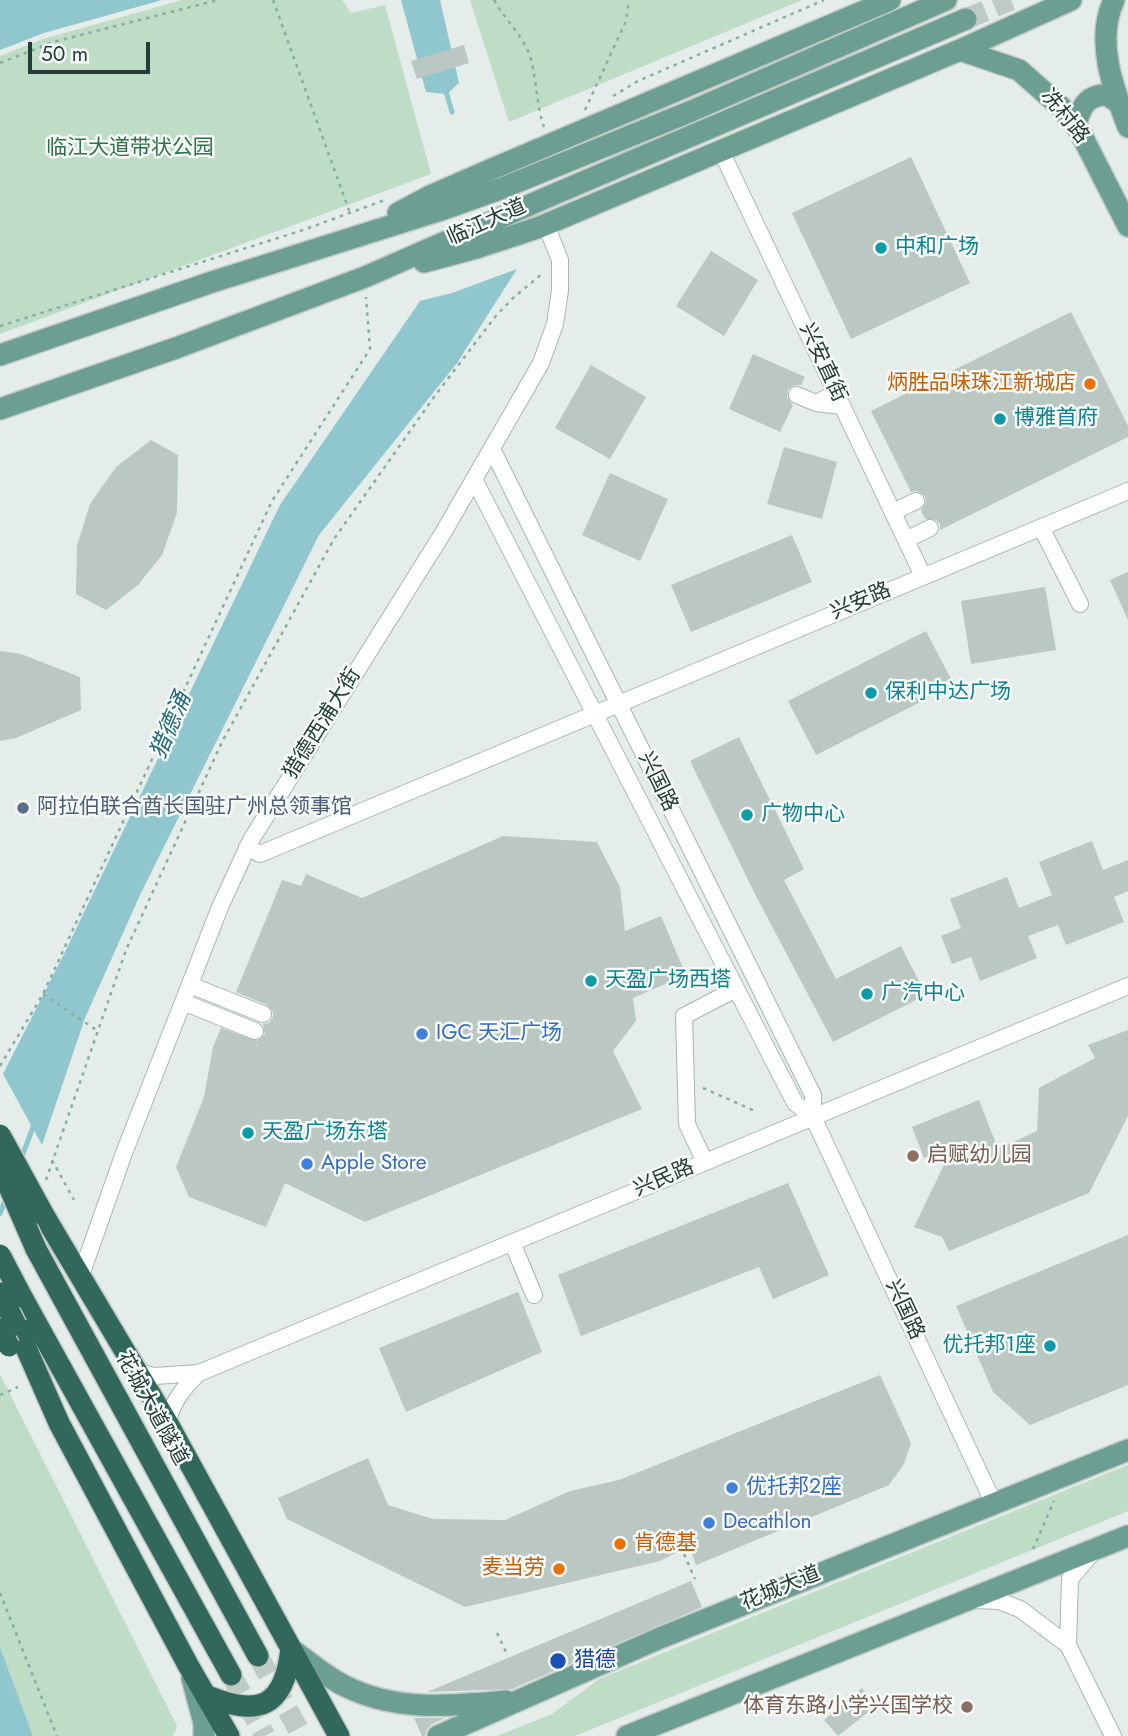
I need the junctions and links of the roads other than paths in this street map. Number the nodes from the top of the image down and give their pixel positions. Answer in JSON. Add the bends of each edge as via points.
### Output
{"nodes":[{"id":1,"x":890,"y":0,"type":"edge"},
{"id":2,"x":946,"y":0,"type":"edge"},
{"id":3,"x":1052,"y":0,"type":"edge"},
{"id":4,"x":1071,"y":0,"type":"edge"},
{"id":5,"x":1114,"y":0,"type":"edge"},
{"id":6,"x":966,"y":19,"type":"tunnel mouth"},
{"id":7,"x":1022,"y":21,"type":"junction"},
{"id":8,"x":960,"y":50,"type":"junction"},
{"id":9,"x":1119,"y":103,"type":"junction"},
{"id":10,"x":1076,"y":125,"type":"junction"},
{"id":11,"x":1128,"y":127,"type":"edge"},
{"id":12,"x":721,"y":151,"type":"junction"},
{"id":13,"x":546,"y":225,"type":"junction"},
{"id":14,"x":1128,"y":226,"type":"edge"},
{"id":15,"x":353,"y":238,"type":"junction"},
{"id":16,"x":365,"y":287,"type":"junction"},
{"id":17,"x":0,"y":355,"type":"edge"},
{"id":18,"x":797,"y":395,"type":"dead end"},
{"id":19,"x":839,"y":400,"type":"junction"},
{"id":20,"x":0,"y":409,"type":"edge"},
{"id":21,"x":492,"y":449,"type":"junction"},
{"id":22,"x":475,"y":481,"type":"junction"},
{"id":23,"x":1128,"y":491,"type":"edge"},
{"id":24,"x":916,"y":500,"type":"dead end"},
{"id":25,"x":893,"y":512,"type":"junction"},
{"id":26,"x":1041,"y":527,"type":"junction"},
{"id":27,"x":930,"y":528,"type":"dead end"},
{"id":28,"x":906,"y":540,"type":"junction"},
{"id":29,"x":923,"y":576,"type":"junction"},
{"id":30,"x":1080,"y":604,"type":"dead end"},
{"id":31,"x":619,"y":704,"type":"junction"},
{"id":32,"x":595,"y":715,"type":"junction"},
{"id":33,"x":247,"y":848,"type":"junction"},
{"id":34,"x":190,"y":985,"type":"junction"},
{"id":35,"x":1128,"y":986,"type":"edge"},
{"id":36,"x":736,"y":989,"type":"junction"},
{"id":37,"x":183,"y":1002,"type":"junction"},
{"id":38,"x":263,"y":1014,"type":"dead end"},
{"id":39,"x":255,"y":1031,"type":"dead end"},
{"id":40,"x":813,"y":1117,"type":"junction"},
{"id":41,"x":0,"y":1135,"type":"edge"},
{"id":42,"x":0,"y":1159,"type":"edge"},
{"id":43,"x":705,"y":1162,"type":"junction"},
{"id":44,"x":0,"y":1166,"type":"edge"},
{"id":45,"x":0,"y":1186,"type":"edge"},
{"id":46,"x":45,"y":1217,"type":"junction"},
{"id":47,"x":512,"y":1242,"type":"junction"},
{"id":48,"x":36,"y":1249,"type":"junction"},
{"id":49,"x":0,"y":1255,"type":"edge"},
{"id":50,"x":80,"y":1278,"type":"junction"},
{"id":51,"x":0,"y":1293,"type":"edge"},
{"id":52,"x":534,"y":1295,"type":"dead end"},
{"id":53,"x":8,"y":1334,"type":"edge"},
{"id":54,"x":137,"y":1371,"type":"junction"},
{"id":55,"x":199,"y":1373,"type":"junction"},
{"id":56,"x":167,"y":1422,"type":"junction"},
{"id":57,"x":1128,"y":1450,"type":"edge"},
{"id":58,"x":994,"y":1504,"type":"junction"},
{"id":59,"x":1128,"y":1536,"type":"edge"},
{"id":60,"x":1095,"y":1549,"type":"junction"},
{"id":61,"x":967,"y":1600,"type":"junction"},
{"id":62,"x":1068,"y":1645,"type":"junction"},
{"id":63,"x":291,"y":1649,"type":"junction"},
{"id":64,"x":258,"y":1656,"type":"tunnel mouth"},
{"id":65,"x":188,"y":1665,"type":"junction"},
{"id":66,"x":231,"y":1675,"type":"tunnel mouth"},
{"id":67,"x":205,"y":1695,"type":"junction"},
{"id":68,"x":522,"y":1699,"type":"junction"},
{"id":69,"x":668,"y":1719,"type":"junction"},
{"id":70,"x":204,"y":1736,"type":"edge"},
{"id":71,"x":229,"y":1736,"type":"edge"},
{"id":72,"x":339,"y":1736,"type":"edge"},
{"id":73,"x":438,"y":1736,"type":"edge"},
{"id":74,"x":482,"y":1736,"type":"edge"},
{"id":75,"x":627,"y":1736,"type":"edge"},
{"id":76,"x":638,"y":1736,"type":"edge"},
{"id":77,"x":1113,"y":1736,"type":"edge"}],
"edges":[{"from":1,"to":15,"type":"main road","via":[[430,196]]},
{"from":2,"to":15,"type":"main road","name":"临江大道","via":[[589,153]]},
{"from":3,"to":7,"type":"main road"},
{"from":4,"to":7,"type":"main road"},
{"from":5,"to":9,"type":"main road","via":[[1107,52]]},
{"from":6,"to":16,"type":"main road","name":"临江大道","via":[[557,192]]},
{"from":7,"to":8,"type":"main road"},
{"from":8,"to":10,"type":"main road","name":"冼村路","via":[[1019,70]]},
{"from":8,"to":12,"type":"main road"},
{"from":9,"to":10,"type":"main road","via":[[1107,95],[1091,97],[1079,111]]},
{"from":9,"to":11,"type":"main road"},
{"from":10,"to":14,"type":"main road","name":"冼村路"},
{"from":12,"to":13,"type":"main road"},
{"from":12,"to":19,"type":"street","name":"兴安直街"},
{"from":13,"to":16,"type":"main road"},
{"from":13,"to":21,"type":"street","name":"猎德西浦大街","via":[[560,260],[555,324],[541,363]]},
{"from":15,"to":17,"type":"main road","name":"临江大道"},
{"from":16,"to":20,"type":"main road","name":"临江大道"},
{"from":18,"to":19,"type":"street","via":[[817,403]]},
{"from":19,"to":25,"type":"street","name":"兴安直街"},
{"from":21,"to":22,"type":"street","name":"猎德西浦大街"},
{"from":21,"to":31,"type":"street","name":"兴国路"},
{"from":22,"to":32,"type":"street","name":"兴国路"},
{"from":22,"to":33,"type":"street","name":"猎德西浦大街"},
{"from":23,"to":26,"type":"street","name":"兴安路"},
{"from":24,"to":25,"type":"street"},
{"from":25,"to":28,"type":"street","name":"兴安直街"},
{"from":26,"to":29,"type":"street","name":"兴安路"},
{"from":26,"to":30,"type":"street"},
{"from":27,"to":28,"type":"street"},
{"from":28,"to":29,"type":"street","name":"兴安直街"},
{"from":29,"to":31,"type":"street","name":"兴安路"},
{"from":31,"to":32,"type":"street","name":"兴安路"},
{"from":31,"to":40,"type":"street","name":"兴国路","via":[[813,1095]]},
{"from":32,"to":33,"type":"street","name":"兴安路","via":[[260,854]]},
{"from":32,"to":36,"type":"street","name":"兴国路"},
{"from":33,"to":34,"type":"street","name":"猎德西浦大街"},
{"from":34,"to":37,"type":"street","name":"猎德西浦大街"},
{"from":34,"to":38,"type":"street"},
{"from":35,"to":40,"type":"street","name":"兴民路"},
{"from":36,"to":40,"type":"street","name":"兴国路","via":[[795,1103]]},
{"from":36,"to":43,"type":"street","via":[[684,1016],[687,1124]]},
{"from":37,"to":39,"type":"street"},
{"from":37,"to":50,"type":"street","name":"猎德西浦大街"},
{"from":40,"to":43,"type":"street","name":"兴民路"},
{"from":40,"to":58,"type":"street","name":"兴国路"},
{"from":41,"to":46,"type":"highway","bridge":true},
{"from":42,"to":46,"type":"highway","bridge":true},
{"from":43,"to":47,"type":"street","name":"兴民路"},
{"from":44,"to":48,"type":"highway","bridge":true},
{"from":45,"to":48,"type":"highway","name":"花城大道隧道","bridge":true},
{"from":46,"to":50,"type":"highway"},
{"from":47,"to":52,"type":"street"},
{"from":47,"to":55,"type":"street","name":"兴民路"},
{"from":48,"to":64,"type":"highway","name":"花城大道隧道"},
{"from":49,"to":66,"type":"highway","bridge":true},
{"from":50,"to":54,"type":"highway"},
{"from":51,"to":53,"type":"highway","bridge":true},
{"from":53,"to":65,"type":"highway"},
{"from":54,"to":55,"type":"street","name":"兴民路","via":[[155,1376]]},
{"from":54,"to":56,"type":"highway"},
{"from":55,"to":56,"type":"street","name":"兴民路","via":[[181,1390]]},
{"from":56,"to":63,"type":"highway"},
{"from":57,"to":58,"type":"main road","name":"花城大道"},
{"from":58,"to":68,"type":"main road","name":"花城大道","via":[[660,1638]]},
{"from":59,"to":60,"type":"main road"},
{"from":60,"to":61,"type":"main road"},
{"from":60,"to":62,"type":"street","via":[[1070,1579]]},
{"from":61,"to":62,"type":"street","via":[[999,1601],[1020,1609]]},
{"from":61,"to":69,"type":"main road"},
{"from":62,"to":77,"type":"street"},
{"from":63,"to":67,"type":"highway","via":[[285,1681],[272,1699],[242,1707]]},
{"from":63,"to":68,"type":"main road","via":[[345,1686],[397,1703],[452,1706]]},
{"from":63,"to":72,"type":"highway"},
{"from":65,"to":67,"type":"highway"},
{"from":65,"to":70,"type":"main road"},
{"from":67,"to":71,"type":"highway"},
{"from":68,"to":73,"type":"main road","name":"花城大道"},
{"from":68,"to":74,"type":"main road"},
{"from":69,"to":75,"type":"main road"},
{"from":69,"to":76,"type":"main road"}]}
